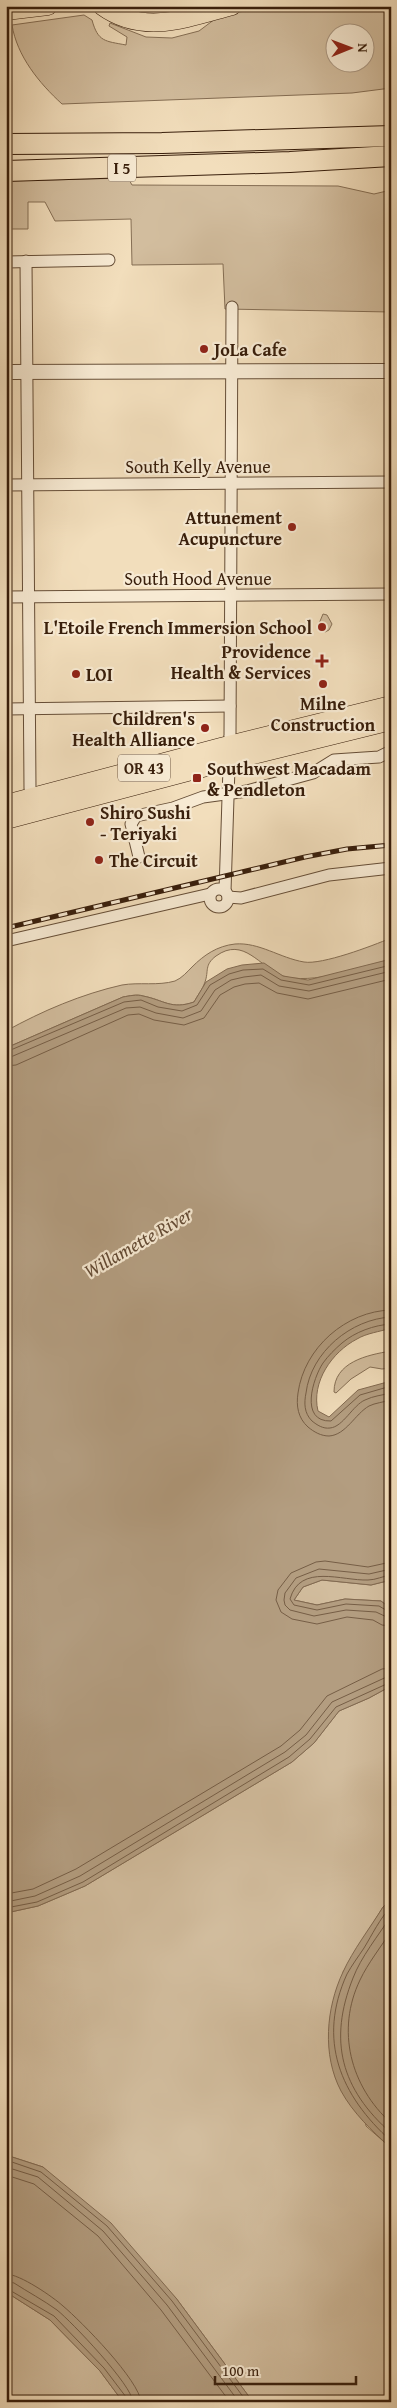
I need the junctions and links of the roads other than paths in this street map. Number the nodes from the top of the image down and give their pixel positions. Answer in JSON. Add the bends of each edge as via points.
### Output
{"nodes":[{"id":1,"x":48,"y":6,"type":"edge"},
{"id":2,"x":102,"y":6,"type":"edge"},
{"id":3,"x":232,"y":6,"type":"edge"},
{"id":4,"x":6,"y":11,"type":"edge"},
{"id":5,"x":391,"y":136,"type":"edge"},
{"id":6,"x":6,"y":144,"type":"edge"},
{"id":7,"x":391,"y":156,"type":"edge"},
{"id":8,"x":6,"y":171,"type":"edge"},
{"id":9,"x":109,"y":260,"type":"dead end"},
{"id":10,"x":26,"y":261,"type":"junction"},
{"id":11,"x":6,"y":262,"type":"edge"},
{"id":12,"x":232,"y":307,"type":"dead end"},
{"id":13,"x":391,"y":371,"type":"edge"},
{"id":14,"x":6,"y":372,"type":"edge"},
{"id":15,"x":26,"y":372,"type":"junction"},
{"id":16,"x":232,"y":372,"type":"junction"},
{"id":17,"x":391,"y":482,"type":"edge"},
{"id":18,"x":232,"y":483,"type":"junction"},
{"id":19,"x":27,"y":484,"type":"junction"},
{"id":20,"x":6,"y":485,"type":"edge"},
{"id":21,"x":391,"y":594,"type":"edge"},
{"id":22,"x":230,"y":596,"type":"junction"},
{"id":23,"x":6,"y":597,"type":"edge"},
{"id":24,"x":28,"y":597,"type":"junction"},
{"id":25,"x":391,"y":705,"type":"edge"},
{"id":26,"x":230,"y":706,"type":"junction"},
{"id":27,"x":29,"y":708,"type":"junction"},
{"id":28,"x":6,"y":709,"type":"edge"},
{"id":29,"x":391,"y":721,"type":"edge"},
{"id":30,"x":389,"y":752,"type":"edge"},
{"id":31,"x":230,"y":753,"type":"junction"},
{"id":32,"x":228,"y":794,"type":"junction"},
{"id":33,"x":6,"y":804,"type":"edge"},
{"id":34,"x":36,"y":805,"type":"junction"},
{"id":35,"x":6,"y":820,"type":"edge"},
{"id":36,"x":139,"y":857,"type":"dead end"},
{"id":37,"x":391,"y":868,"type":"edge"},
{"id":38,"x":210,"y":894,"type":"junction"},
{"id":39,"x":227,"y":894,"type":"junction"},
{"id":40,"x":6,"y":941,"type":"edge"}],
"edges":[{"from":1,"to":4,"type":"main road"},
{"from":2,"to":3,"type":"main road","via":[[118,16],[152,24]]},
{"from":5,"to":6,"type":"highway","number":"I 5"},
{"from":7,"to":8,"type":"highway","number":"I 5"},
{"from":9,"to":10,"type":"street"},
{"from":10,"to":11,"type":"street"},
{"from":10,"to":15,"type":"street"},
{"from":12,"to":16,"type":"street"},
{"from":13,"to":16,"type":"street"},
{"from":14,"to":15,"type":"street"},
{"from":15,"to":16,"type":"street"},
{"from":15,"to":19,"type":"street"},
{"from":16,"to":18,"type":"street"},
{"from":17,"to":18,"type":"street","name":"South Kelly Avenue"},
{"from":18,"to":19,"type":"street","name":"South Kelly Avenue"},
{"from":18,"to":22,"type":"street"},
{"from":19,"to":20,"type":"street","name":"South Kelly Avenue"},
{"from":19,"to":24,"type":"street"},
{"from":21,"to":22,"type":"street","name":"South Hood Avenue"},
{"from":22,"to":24,"type":"street","name":"South Hood Avenue"},
{"from":22,"to":26,"type":"street"},
{"from":23,"to":24,"type":"street","name":"South Hood Avenue"},
{"from":24,"to":27,"type":"street"},
{"from":25,"to":31,"type":"main road","number":"OR 43"},
{"from":26,"to":27,"type":"street"},
{"from":26,"to":31,"type":"street"},
{"from":27,"to":28,"type":"street"},
{"from":27,"to":34,"type":"street","via":[[30,788]]},
{"from":29,"to":31,"type":"main road","number":"OR 43"},
{"from":30,"to":32,"type":"street","via":[[379,757],[334,760],[313,774]]},
{"from":31,"to":32,"type":"street"},
{"from":31,"to":34,"type":"main road","number":"OR 43"},
{"from":32,"to":36,"type":"street","via":[[203,797],[134,818],[131,827]]},
{"from":32,"to":39,"type":"street"},
{"from":33,"to":34,"type":"main road","number":"OR 43"},
{"from":34,"to":35,"type":"main road","number":"OR 43"},
{"from":37,"to":39,"type":"street","via":[[328,875],[241,898]]},
{"from":38,"to":39,"type":"street","via":[[217,889]]},
{"from":38,"to":39,"type":"street","via":[[211,902],[217,907],[225,906]]},
{"from":38,"to":40,"type":"street"}]}
